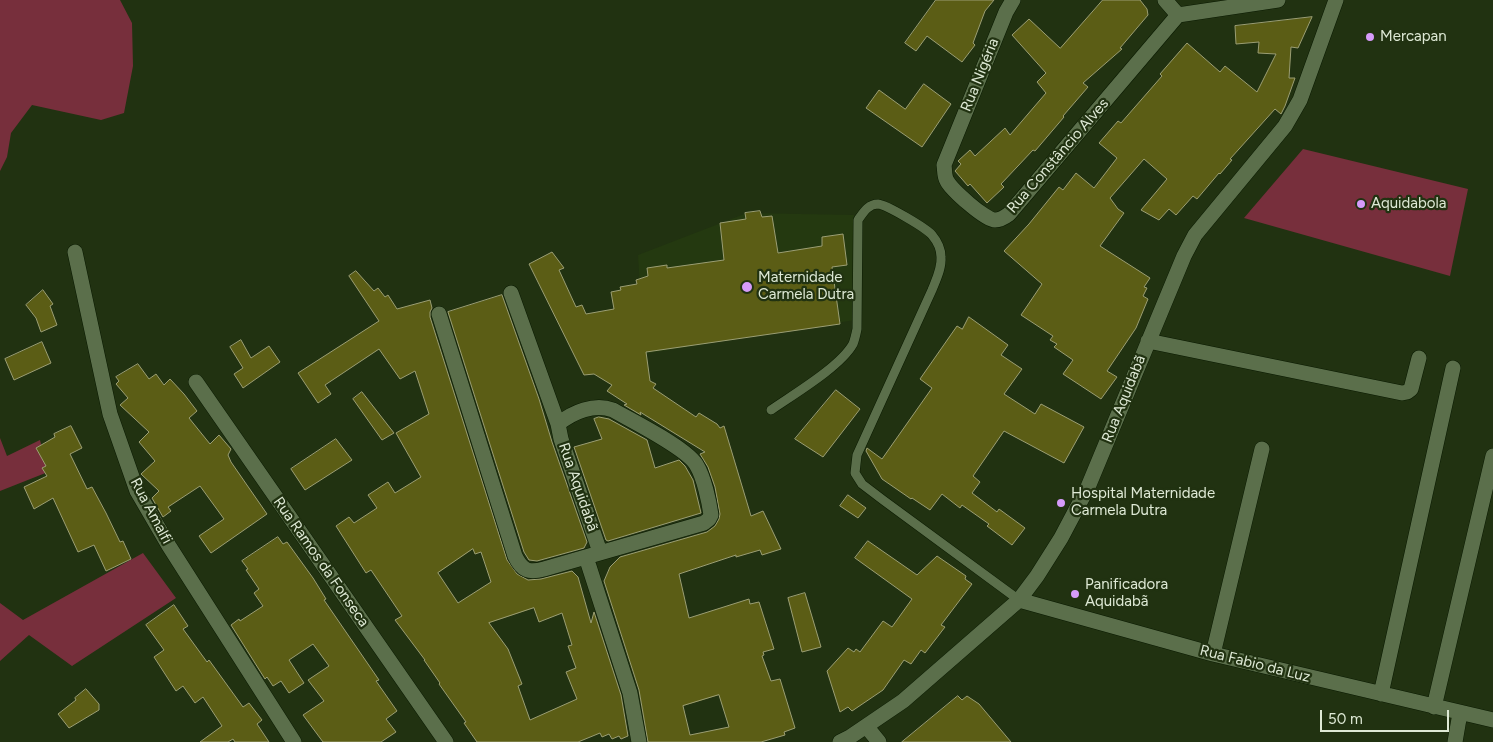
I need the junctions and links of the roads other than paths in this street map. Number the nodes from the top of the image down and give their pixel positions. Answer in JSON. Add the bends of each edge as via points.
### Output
{"nodes":[{"id":1,"x":1013,"y":0,"type":"edge"},
{"id":2,"x":1165,"y":0,"type":"edge"},
{"id":3,"x":1278,"y":0,"type":"edge"},
{"id":4,"x":1336,"y":0,"type":"edge"},
{"id":5,"x":1178,"y":15,"type":"junction"},
{"id":6,"x":950,"y":152,"type":"joint"},
{"id":7,"x":75,"y":252,"type":"dead end"},
{"id":8,"x":511,"y":293,"type":"dead end"},
{"id":9,"x":439,"y":314,"type":"dead end"},
{"id":10,"x":1148,"y":341,"type":"junction"},
{"id":11,"x":1420,"y":358,"type":"dead end"},
{"id":12,"x":1453,"y":368,"type":"dead end"},
{"id":13,"x":196,"y":382,"type":"dead end"},
{"id":14,"x":771,"y":410,"type":"dead end"},
{"id":15,"x":558,"y":424,"type":"junction"},
{"id":16,"x":1262,"y":449,"type":"dead end"},
{"id":17,"x":1493,"y":456,"type":"edge"},
{"id":18,"x":593,"y":554,"type":"junction"},
{"id":19,"x":1018,"y":600,"type":"junction"},
{"id":20,"x":1212,"y":654,"type":"junction"},
{"id":21,"x":1380,"y":694,"type":"junction"},
{"id":22,"x":1434,"y":707,"type":"junction"},
{"id":23,"x":1460,"y":713,"type":"junction"},
{"id":24,"x":1493,"y":720,"type":"edge"},
{"id":25,"x":866,"y":726,"type":"junction"},
{"id":26,"x":294,"y":742,"type":"edge"},
{"id":27,"x":446,"y":742,"type":"edge"},
{"id":28,"x":639,"y":742,"type":"edge"},
{"id":29,"x":840,"y":742,"type":"edge"},
{"id":30,"x":878,"y":742,"type":"edge"},
{"id":31,"x":1455,"y":742,"type":"edge"}],
"edges":[{"from":1,"to":6,"type":"street","name":"Rua Nigéria"},
{"from":2,"to":5,"type":"street"},
{"from":3,"to":5,"type":"street"},
{"from":4,"to":10,"type":"street","name":"Rua Aquidabã","via":[[1300,100],[1285,126],[1194,235]]},
{"from":5,"to":6,"type":"street","name":"Rua Constâncio Alves","via":[[1003,218],[989,219],[948,182],[944,165]]},
{"from":7,"to":26,"type":"street","name":"Rua Amalfi","via":[[110,414],[137,491],[168,546]]},
{"from":8,"to":15,"type":"street"},
{"from":9,"to":18,"type":"street","name":"Rua Aquidabã","via":[[518,563],[527,570],[535,571]]},
{"from":10,"to":11,"type":"street","via":[[1402,393],[1411,389]]},
{"from":10,"to":19,"type":"street","name":"Rua Aquidabã","via":[[1088,487],[1062,538]]},
{"from":12,"to":21,"type":"street"},
{"from":13,"to":27,"type":"street","name":"Rua Ramos da Fonseca"},
{"from":14,"to":19,"type":"lane","via":[[831,367],[853,343],[857,329],[858,220],[862,213],[879,204],[924,228],[938,244],[940,270],[857,455],[855,473],[862,484]]},
{"from":15,"to":18,"type":"street","name":"Rua Aquidabã"},
{"from":15,"to":18,"type":"street","name":"Rua Aquidabã","via":[[592,407],[604,406],[690,456],[702,480],[711,515],[704,523]]},
{"from":16,"to":20,"type":"street"},
{"from":17,"to":22,"type":"street"},
{"from":18,"to":28,"type":"street","name":"Rua Aquidabã","via":[[630,693]]},
{"from":19,"to":20,"type":"street","name":"Rua Fabio da Luz"},
{"from":19,"to":25,"type":"street","name":"Rua Aquidabã","via":[[903,701]]},
{"from":20,"to":21,"type":"street","name":"Rua Fabio da Luz"},
{"from":21,"to":22,"type":"street","name":"Rua Fabio da Luz"},
{"from":22,"to":23,"type":"street","name":"Rua Fabio da Luz"},
{"from":23,"to":24,"type":"street","name":"Rua Fabio da Luz"},
{"from":23,"to":31,"type":"street"},
{"from":25,"to":29,"type":"street","name":"Rua Aquidabã"},
{"from":25,"to":30,"type":"street"}]}
